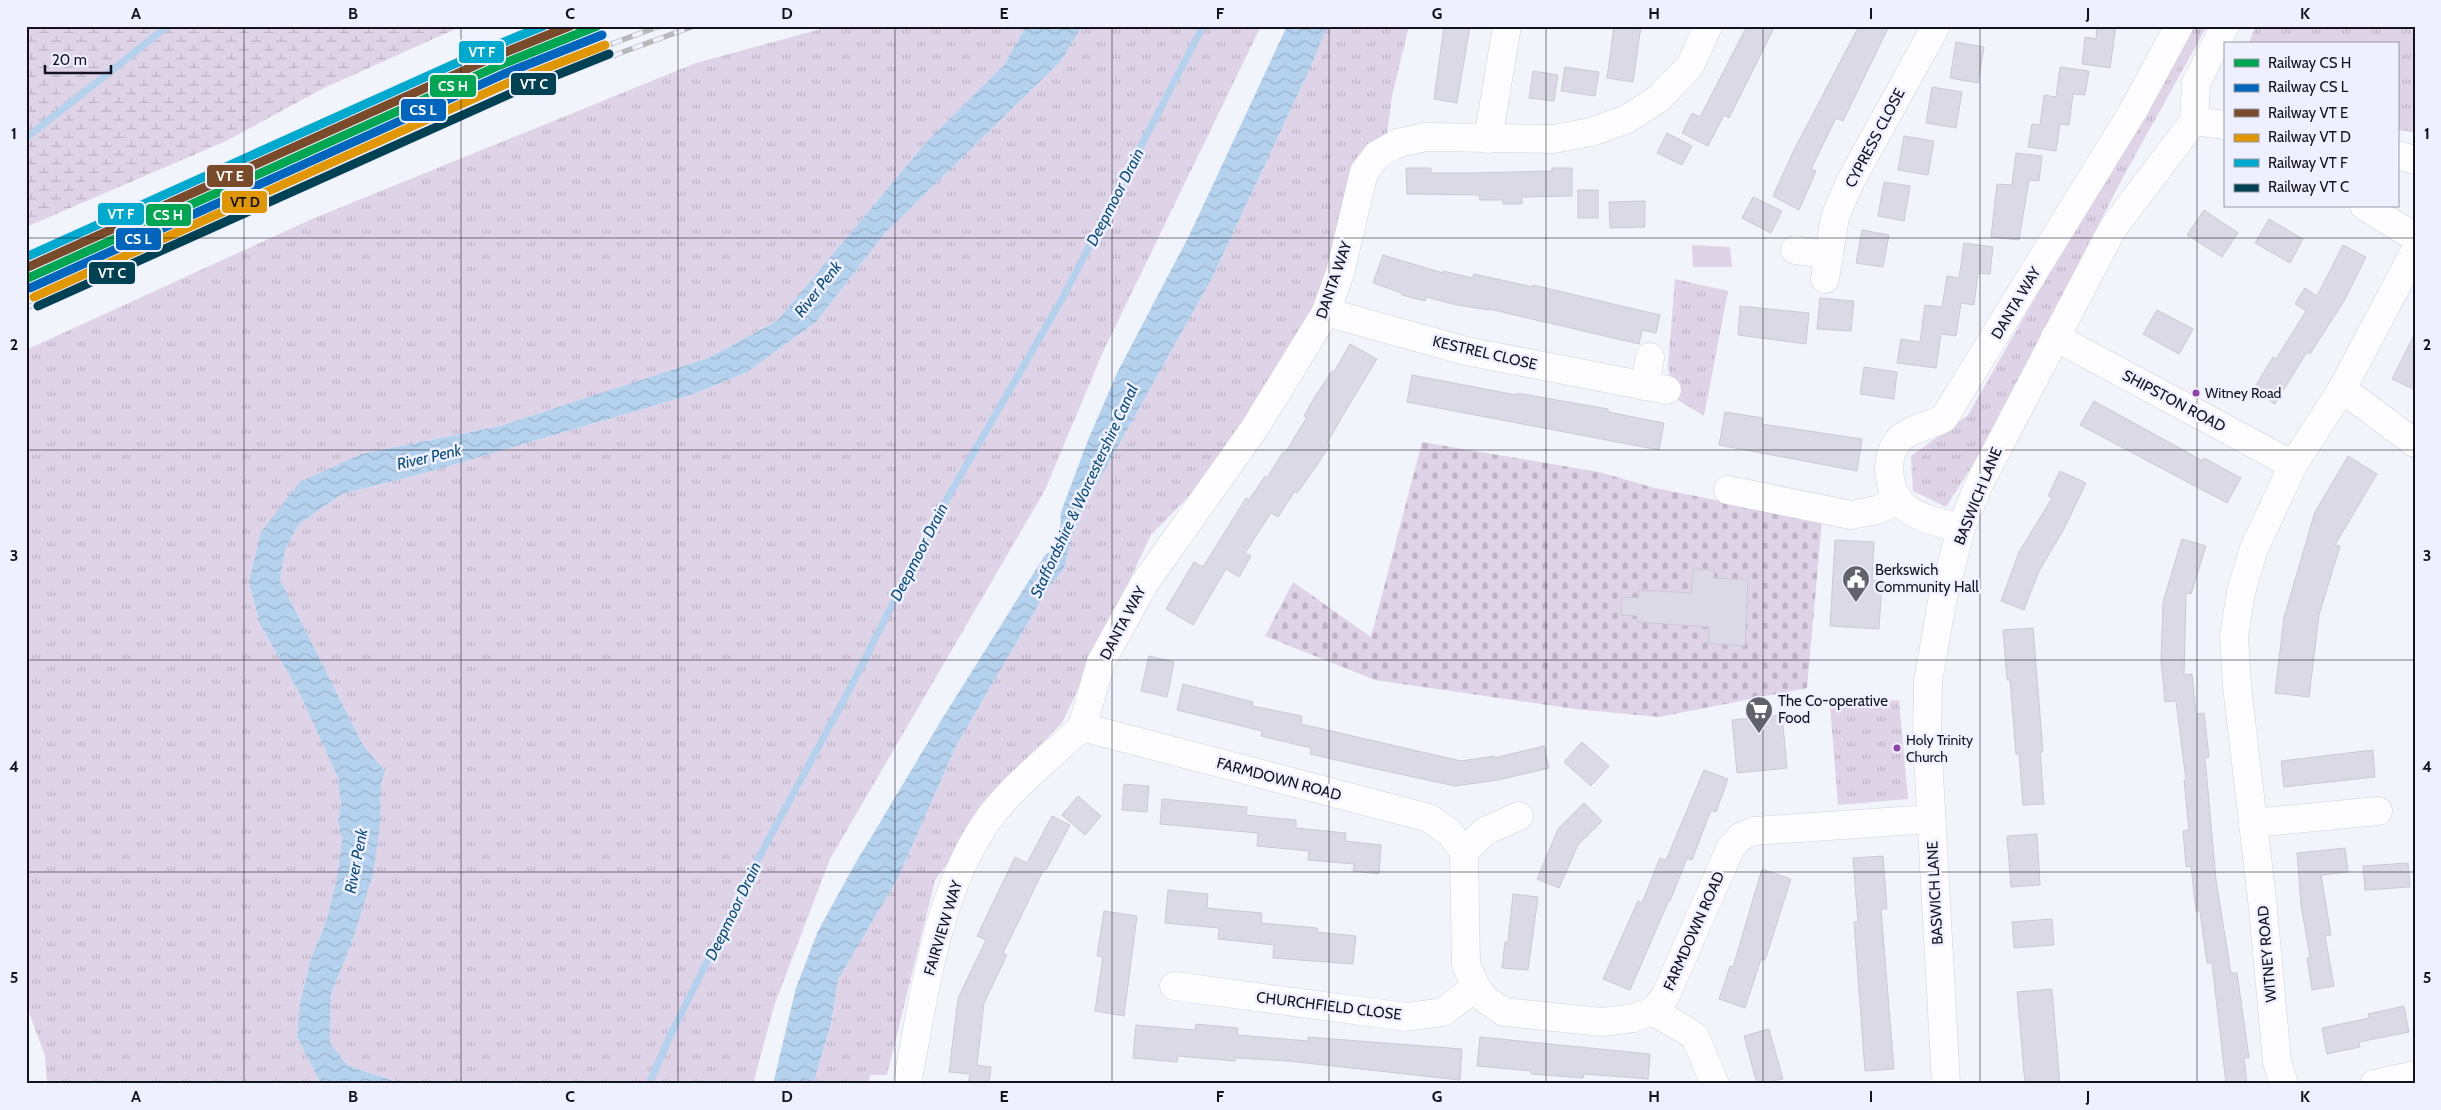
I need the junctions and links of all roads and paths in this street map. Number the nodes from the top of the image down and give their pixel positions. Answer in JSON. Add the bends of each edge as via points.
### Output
{"nodes":[{"id":1,"x":1507,"y":26,"type":"edge"},
{"id":2,"x":1708,"y":26,"type":"edge"},
{"id":3,"x":1936,"y":26,"type":"edge"},
{"id":4,"x":2179,"y":26,"type":"edge"},
{"id":5,"x":2225,"y":26,"type":"edge"},
{"id":6,"x":2194,"y":121,"type":"junction"},
{"id":7,"x":2224,"y":125,"type":"edge"},
{"id":8,"x":1488,"y":139,"type":"junction"},
{"id":9,"x":2398,"y":155,"type":"edge"},
{"id":10,"x":2415,"y":160,"type":"edge"},
{"id":11,"x":2367,"y":208,"type":"edge"},
{"id":12,"x":2415,"y":238,"type":"edge"},
{"id":13,"x":1795,"y":250,"type":"dead end"},
{"id":14,"x":2415,"y":251,"type":"edge"},
{"id":15,"x":1326,"y":312,"type":"junction"},
{"id":16,"x":2055,"y":337,"type":"junction"},
{"id":17,"x":1650,"y":358,"type":"dead end"},
{"id":18,"x":2342,"y":389,"type":"junction"},
{"id":19,"x":2415,"y":443,"type":"edge"},
{"id":20,"x":2293,"y":466,"type":"junction"},
{"id":21,"x":1728,"y":490,"type":"dead end"},
{"id":22,"x":1898,"y":500,"type":"junction"},
{"id":23,"x":1961,"y":528,"type":"junction"},
{"id":24,"x":1082,"y":727,"type":"junction"},
{"id":25,"x":2378,"y":811,"type":"dead end"},
{"id":26,"x":1519,"y":816,"type":"dead end"},
{"id":27,"x":1931,"y":819,"type":"junction"},
{"id":28,"x":2253,"y":823,"type":"junction"},
{"id":29,"x":1464,"y":852,"type":"junction"},
{"id":30,"x":1174,"y":986,"type":"dead end"},
{"id":31,"x":1476,"y":987,"type":"junction"},
{"id":32,"x":1653,"y":1012,"type":"junction"},
{"id":33,"x":2415,"y":1075,"type":"edge"},
{"id":34,"x":906,"y":1084,"type":"edge"},
{"id":35,"x":1716,"y":1084,"type":"edge"},
{"id":36,"x":1946,"y":1084,"type":"edge"},
{"id":37,"x":2284,"y":1084,"type":"edge"},
{"id":38,"x":2374,"y":1084,"type":"edge"}],
"edges":[{"from":1,"to":8,"type":"street"},
{"from":2,"to":8,"type":"street","name":"DANTA WAY","via":[[1690,66],[1658,99],[1627,119],[1591,132],[1553,139]]},
{"from":3,"to":13,"type":"street","name":"CYPRESS CLOSE","via":[[1850,182],[1835,217],[1827,267]]},
{"from":4,"to":22,"type":"street","name":"DANTA WAY","via":[[2128,120],[1944,418],[1901,438],[1892,450],[1890,480]]},
{"from":5,"to":6,"type":"street","via":[[2196,83]]},
{"from":6,"to":7,"type":"street"},
{"from":6,"to":16,"type":"street","name":"BASWICH LANE","via":[[2114,228]]},
{"from":8,"to":15,"type":"street","name":"DANTA WAY","via":[[1425,137],[1398,143],[1377,155],[1364,172],[1340,273]]},
{"from":9,"to":10,"type":"street"},
{"from":11,"to":12,"type":"street"},
{"from":14,"to":18,"type":"street","name":"WITNEY ROAD"},
{"from":15,"to":17,"type":"street","name":"KESTREL CLOSE","via":[[1466,351],[1656,388]]},
{"from":15,"to":24,"type":"street","name":"DANTA WAY","via":[[1254,429],[1144,584],[1101,662]]},
{"from":16,"to":20,"type":"street","name":"SHIPSTON ROAD"},
{"from":16,"to":23,"type":"street","name":"BASWICH LANE","via":[[2002,437]]},
{"from":18,"to":19,"type":"street"},
{"from":18,"to":20,"type":"street","name":"WITNEY ROAD"},
{"from":20,"to":28,"type":"street","name":"WITNEY ROAD","via":[[2253,551],[2241,592],[2234,636]]},
{"from":21,"to":22,"type":"street","via":[[1851,515],[1877,510]]},
{"from":22,"to":23,"type":"street","via":[[1924,518]]},
{"from":23,"to":27,"type":"street","name":"BASWICH LANE","via":[[1942,602],[1928,681]]},
{"from":24,"to":29,"type":"street","name":"FARMDOWN ROAD","via":[[1429,818],[1450,832]]},
{"from":24,"to":34,"type":"street","name":"FAIRVIEW WAY","via":[[1024,780],[986,823],[963,866],[945,912],[930,965]]},
{"from":25,"to":28,"type":"street"},
{"from":26,"to":29,"type":"street","via":[[1485,831]]},
{"from":27,"to":32,"type":"street","name":"FARMDOWN ROAD","via":[[1754,831],[1740,836],[1730,849],[1665,997]]},
{"from":27,"to":36,"type":"street","name":"BASWICH LANE"},
{"from":28,"to":37,"type":"street","name":"WITNEY ROAD","via":[[2264,908],[2276,1062]]},
{"from":29,"to":31,"type":"street","via":[[1466,965]]},
{"from":30,"to":31,"type":"street","name":"CHURCHFIELD CLOSE","via":[[1406,1017],[1443,1012]]},
{"from":31,"to":32,"type":"street","via":[[1485,999],[1504,1012],[1602,1022]]},
{"from":32,"to":35,"type":"street","via":[[1695,1036]]},
{"from":33,"to":38,"type":"street"}]}
